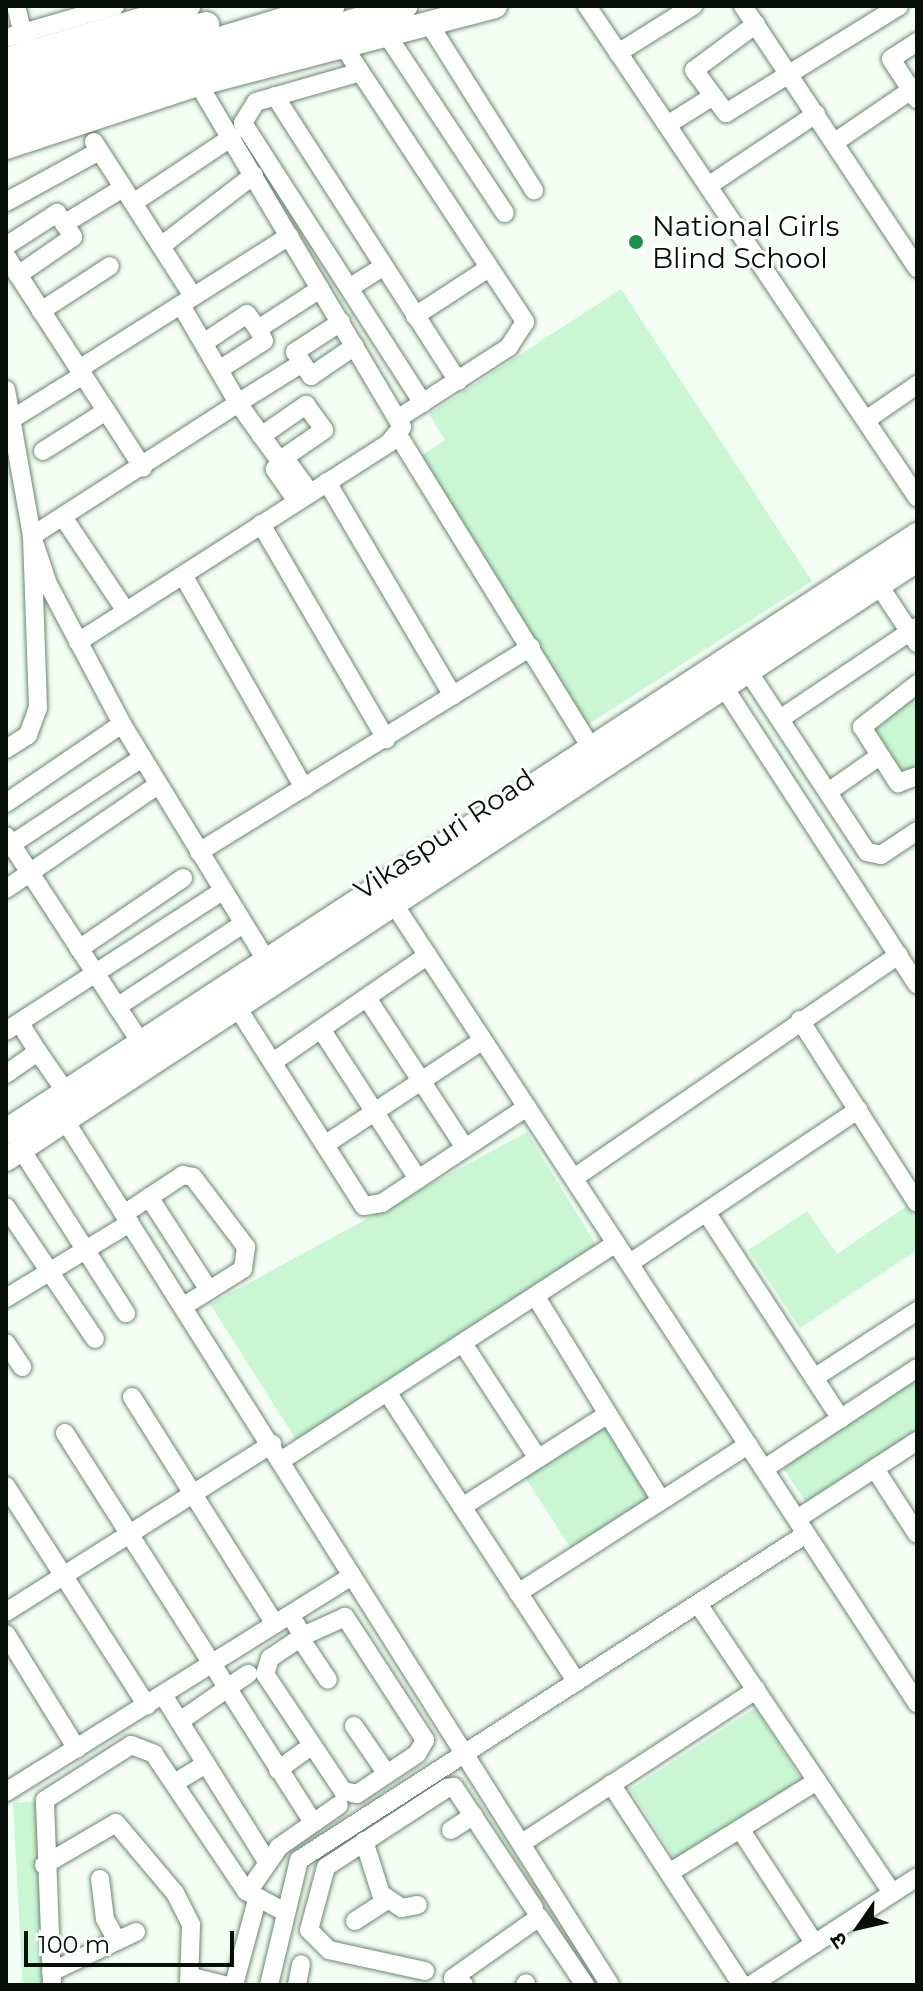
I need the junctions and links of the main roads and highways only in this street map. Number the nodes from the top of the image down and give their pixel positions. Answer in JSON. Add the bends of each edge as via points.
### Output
{"nodes":[{"id":1,"x":270,"y":6,"type":"edge"},
{"id":2,"x":331,"y":6,"type":"edge"},
{"id":3,"x":6,"y":85,"type":"edge"},
{"id":4,"x":6,"y":105,"type":"edge"}],
"edges":[{"from":1,"to":3,"type":"main road"},
{"from":2,"to":4,"type":"main road"}]}
